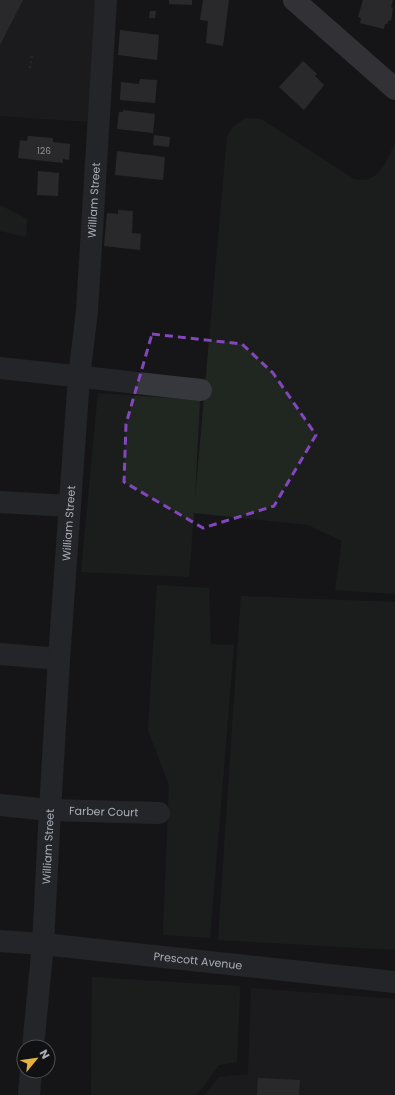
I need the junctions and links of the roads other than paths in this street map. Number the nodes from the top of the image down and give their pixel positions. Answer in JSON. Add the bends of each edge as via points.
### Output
{"nodes":[{"id":1,"x":106,"y":0,"type":"edge"},
{"id":2,"x":294,"y":0,"type":"edge"},
{"id":3,"x":395,"y":89,"type":"edge"},
{"id":4,"x":0,"y":368,"type":"edge"},
{"id":5,"x":79,"y":377,"type":"junction"},
{"id":6,"x":201,"y":390,"type":"dead end"},
{"id":7,"x":0,"y":502,"type":"edge"},
{"id":8,"x":70,"y":506,"type":"junction"},
{"id":9,"x":0,"y":654,"type":"edge"},
{"id":10,"x":59,"y":658,"type":"junction"},
{"id":11,"x":0,"y":805,"type":"edge"},
{"id":12,"x":50,"y":810,"type":"junction"},
{"id":13,"x":159,"y":813,"type":"dead end"},
{"id":14,"x":0,"y":941,"type":"edge"},
{"id":15,"x":43,"y":944,"type":"junction"},
{"id":16,"x":395,"y":982,"type":"edge"},
{"id":17,"x":34,"y":1039,"type":"edge"},
{"id":18,"x":30,"y":1079,"type":"edge"},
{"id":19,"x":29,"y":1095,"type":"edge"}],
"edges":[{"from":1,"to":5,"type":"street","name":"William Street","via":[[87,311]]},
{"from":2,"to":3,"type":"main road"},
{"from":4,"to":5,"type":"street"},
{"from":5,"to":6,"type":"street"},
{"from":5,"to":8,"type":"street","name":"William Street"},
{"from":7,"to":8,"type":"street"},
{"from":8,"to":10,"type":"street","name":"William Street"},
{"from":9,"to":10,"type":"street"},
{"from":10,"to":12,"type":"street","name":"William Street"},
{"from":11,"to":12,"type":"street","name":"Farber Court"},
{"from":12,"to":13,"type":"street","name":"Farber Court"},
{"from":12,"to":15,"type":"street","name":"William Street"},
{"from":14,"to":15,"type":"street","name":"Prescott Avenue"},
{"from":15,"to":16,"type":"street","name":"Prescott Avenue"},
{"from":15,"to":17,"type":"street","name":"William Street"},
{"from":18,"to":19,"type":"street"}]}
